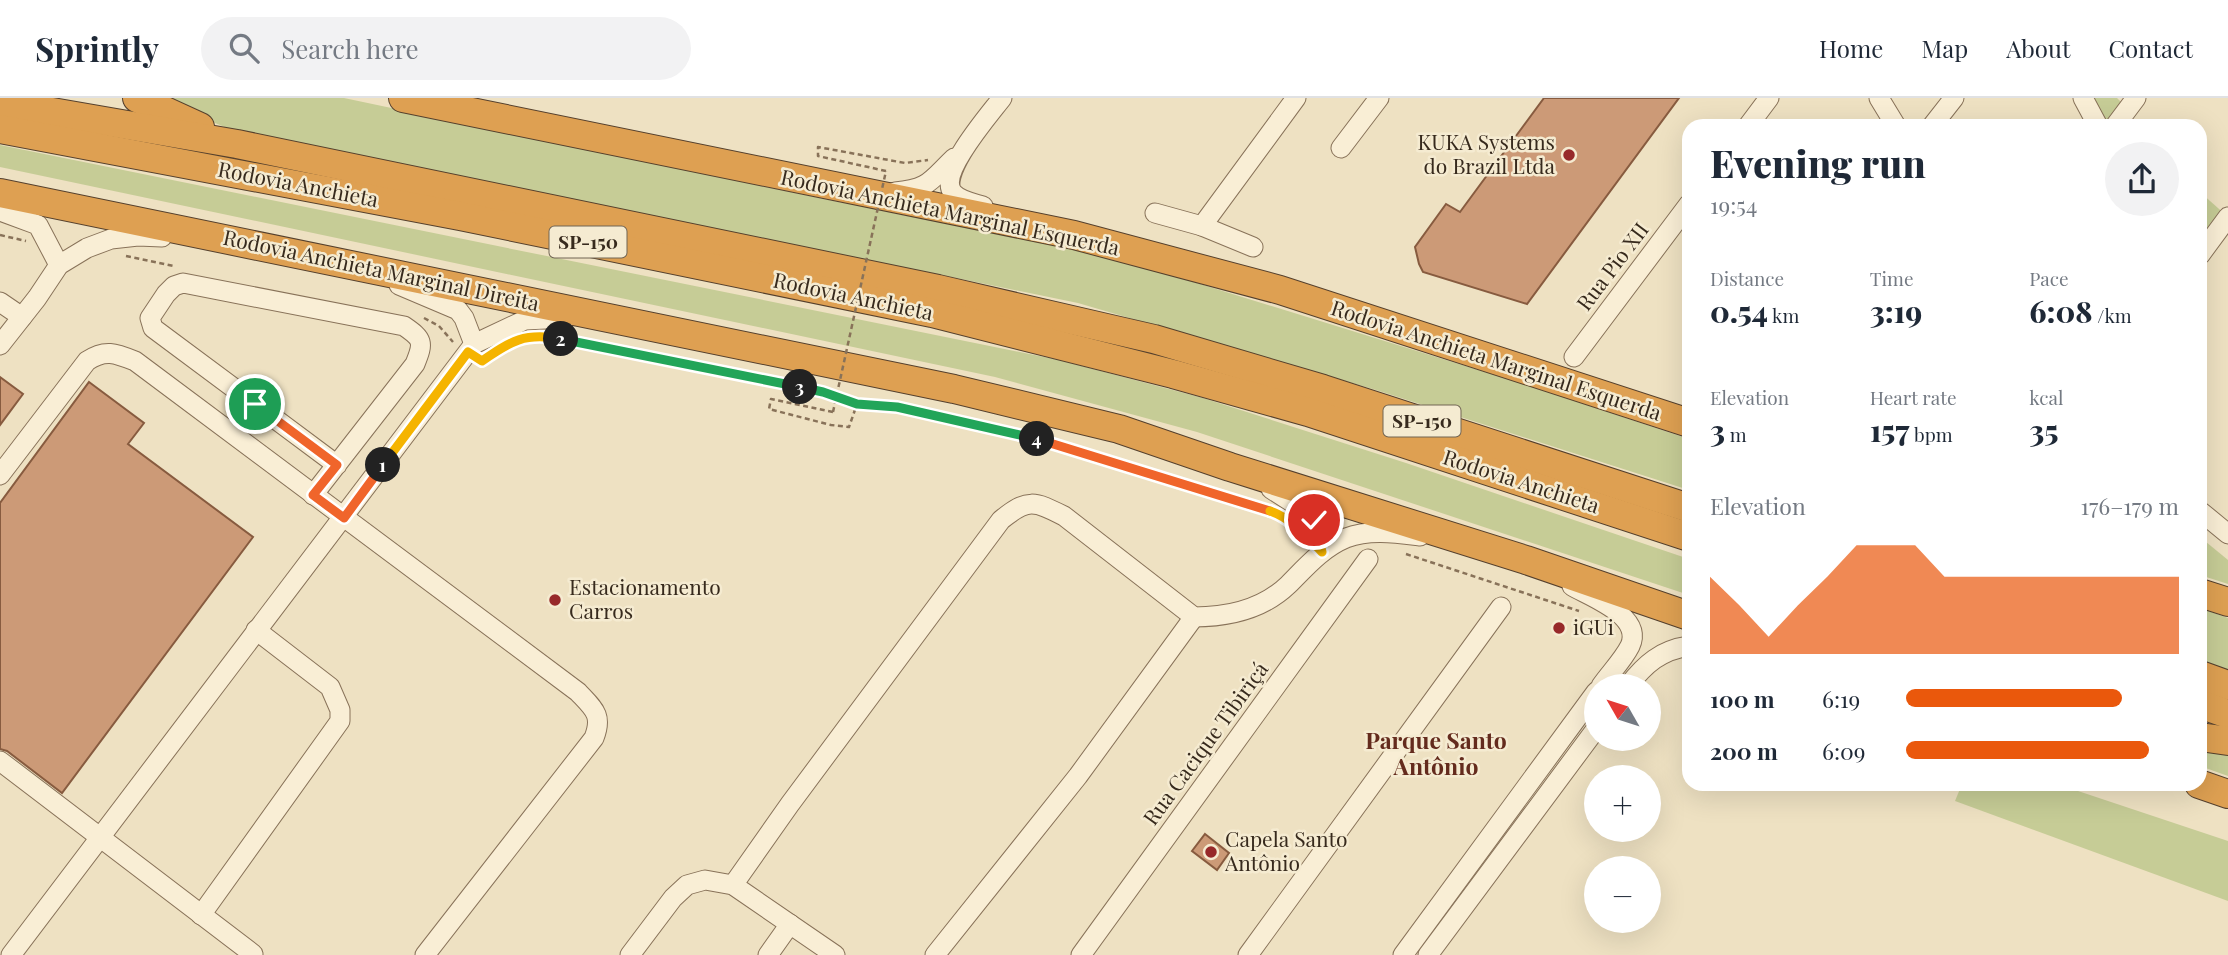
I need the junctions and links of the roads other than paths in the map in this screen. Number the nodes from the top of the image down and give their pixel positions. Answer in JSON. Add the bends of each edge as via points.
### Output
{"nodes":[{"id":1,"x":136,"y":98,"type":"edge"},
{"id":2,"x":402,"y":98,"type":"edge"},
{"id":3,"x":1002,"y":98,"type":"edge"},
{"id":4,"x":1296,"y":98,"type":"edge"},
{"id":5,"x":1379,"y":98,"type":"edge"},
{"id":6,"x":1769,"y":98,"type":"edge"},
{"id":7,"x":1879,"y":98,"type":"edge"},
{"id":8,"x":1954,"y":98,"type":"edge"},
{"id":9,"x":2083,"y":98,"type":"edge"},
{"id":10,"x":2136,"y":98,"type":"edge"},
{"id":11,"x":0,"y":103,"type":"edge"},
{"id":12,"x":1753,"y":119,"type":"edge"},
{"id":13,"x":1892,"y":119,"type":"edge"},
{"id":14,"x":1938,"y":119,"type":"edge"},
{"id":15,"x":2094,"y":119,"type":"edge"},
{"id":16,"x":2120,"y":119,"type":"edge"},
{"id":17,"x":0,"y":129,"type":"edge"},
{"id":18,"x":237,"y":144,"type":"junction"},
{"id":19,"x":1341,"y":148,"type":"dead end"},
{"id":20,"x":963,"y":150,"type":"junction"},
{"id":21,"x":850,"y":191,"type":"junction"},
{"id":22,"x":0,"y":193,"type":"edge"},
{"id":23,"x":0,"y":211,"type":"edge"},
{"id":24,"x":1155,"y":213,"type":"dead end"},
{"id":25,"x":1682,"y":213,"type":"edge"},
{"id":26,"x":2228,"y":217,"type":"edge"},
{"id":27,"x":1202,"y":226,"type":"junction"},
{"id":28,"x":1074,"y":235,"type":"junction"},
{"id":29,"x":237,"y":242,"type":"junction"},
{"id":30,"x":2207,"y":246,"type":"edge"},
{"id":31,"x":1254,"y":247,"type":"dead end"},
{"id":32,"x":291,"y":252,"type":"junction"},
{"id":33,"x":59,"y":265,"type":"junction"},
{"id":34,"x":0,"y":302,"type":"edge"},
{"id":35,"x":22,"y":317,"type":"junction"},
{"id":36,"x":616,"y":319,"type":"junction"},
{"id":37,"x":474,"y":344,"type":"junction"},
{"id":38,"x":0,"y":345,"type":"edge"},
{"id":39,"x":1574,"y":357,"type":"dead end"},
{"id":40,"x":1682,"y":421,"type":"edge"},
{"id":41,"x":337,"y":465,"type":"junction"},
{"id":42,"x":1230,"y":467,"type":"junction"},
{"id":43,"x":0,"y":475,"type":"edge"},
{"id":44,"x":313,"y":495,"type":"junction"},
{"id":45,"x":1682,"y":506,"type":"edge"},
{"id":46,"x":2207,"y":516,"type":"edge"},
{"id":47,"x":344,"y":518,"type":"junction"},
{"id":48,"x":2228,"y":534,"type":"edge"},
{"id":49,"x":1682,"y":535,"type":"edge"},
{"id":50,"x":1468,"y":542,"type":"junction"},
{"id":51,"x":1322,"y":552,"type":"junction"},
{"id":52,"x":1368,"y":559,"type":"dead end"},
{"id":53,"x":1525,"y":560,"type":"junction"},
{"id":54,"x":2207,"y":595,"type":"edge"},
{"id":55,"x":2228,"y":602,"type":"edge"},
{"id":56,"x":1501,"y":607,"type":"dead end"},
{"id":57,"x":1682,"y":614,"type":"edge"},
{"id":58,"x":1194,"y":617,"type":"junction"},
{"id":59,"x":256,"y":630,"type":"junction"},
{"id":60,"x":1682,"y":647,"type":"edge"},
{"id":61,"x":1610,"y":674,"type":"edge"},
{"id":62,"x":1637,"y":674,"type":"edge"},
{"id":63,"x":2207,"y":678,"type":"edge"},
{"id":64,"x":2228,"y":685,"type":"edge"},
{"id":65,"x":2207,"y":706,"type":"edge"},
{"id":66,"x":1584,"y":708,"type":"edge"},
{"id":67,"x":2228,"y":714,"type":"edge"},
{"id":68,"x":2207,"y":738,"type":"edge"},
{"id":69,"x":2228,"y":741,"type":"edge"},
{"id":70,"x":1584,"y":745,"type":"edge"},
{"id":71,"x":0,"y":761,"type":"edge"},
{"id":72,"x":2207,"y":787,"type":"edge"},
{"id":73,"x":2228,"y":794,"type":"edge"},
{"id":74,"x":101,"y":837,"type":"junction"},
{"id":75,"x":733,"y":885,"type":"junction"},
{"id":76,"x":201,"y":915,"type":"junction"},
{"id":77,"x":790,"y":924,"type":"junction"},
{"id":78,"x":253,"y":954,"type":"edge"},
{"id":79,"x":11,"y":955,"type":"edge"},
{"id":80,"x":425,"y":955,"type":"edge"},
{"id":81,"x":630,"y":955,"type":"edge"},
{"id":82,"x":768,"y":955,"type":"edge"},
{"id":83,"x":835,"y":955,"type":"edge"},
{"id":84,"x":935,"y":955,"type":"edge"},
{"id":85,"x":1081,"y":955,"type":"edge"},
{"id":86,"x":1248,"y":955,"type":"edge"},
{"id":87,"x":1403,"y":955,"type":"edge"},
{"id":88,"x":1428,"y":955,"type":"edge"}],
"edges":[{"from":1,"to":18,"type":"highway"},
{"from":2,"to":21,"type":"highway","name":"Rodovia Anchieta Marginal Esquerda"},
{"from":3,"to":20,"type":"street"},
{"from":4,"to":27,"type":"street"},
{"from":5,"to":19,"type":"street"},
{"from":6,"to":12,"type":"street"},
{"from":7,"to":13,"type":"street"},
{"from":8,"to":14,"type":"street"},
{"from":9,"to":15,"type":"street"},
{"from":10,"to":16,"type":"street"},
{"from":11,"to":18,"type":"highway","name":"Rodovia Anchieta","number":"SP-150"},
{"from":17,"to":49,"type":"highway","name":"Rodovia Anchieta","number":"SP-150","via":[[460,216],[932,313],[1308,412]]},
{"from":18,"to":45,"type":"highway","name":"Rodovia Anchieta","number":"SP-150","via":[[938,289],[1154,339]]},
{"from":20,"to":21,"type":"street","via":[[916,190]]},
{"from":20,"to":28,"type":"street","via":[[948,184],[959,198]]},
{"from":21,"to":28,"type":"highway","name":"Rodovia Anchieta Marginal Esquerda"},
{"from":22,"to":29,"type":"highway","name":"Rodovia Anchieta Marginal Direita"},
{"from":23,"to":33,"type":"street","via":[[38,225]]},
{"from":24,"to":27,"type":"street"},
{"from":25,"to":39,"type":"street","name":"Rua Pio XII"},
{"from":26,"to":30,"type":"street"},
{"from":27,"to":31,"type":"street"},
{"from":28,"to":40,"type":"highway","name":"Rodovia Anchieta Marginal Esquerda","via":[[1280,290]]},
{"from":29,"to":32,"type":"highway","name":"Rodovia Anchieta Marginal Direita"},
{"from":29,"to":33,"type":"street","via":[[138,236],[111,239]]},
{"from":32,"to":36,"type":"highway","name":"Rodovia Anchieta Marginal Direita"},
{"from":32,"to":37,"type":"street","via":[[443,302],[464,318]]},
{"from":33,"to":35,"type":"street"},
{"from":34,"to":35,"type":"street"},
{"from":35,"to":38,"type":"street"},
{"from":36,"to":37,"type":"street","via":[[525,320]]},
{"from":36,"to":42,"type":"highway","name":"Rodovia Anchieta Marginal Direita","via":[[954,389],[1119,429]]},
{"from":37,"to":47,"type":"street"},
{"from":41,"to":41,"type":"street","via":[[415,364],[422,347],[418,336],[404,326],[183,283],[174,286],[150,318],[153,328]]},
{"from":41,"to":44,"type":"street"},
{"from":42,"to":50,"type":"highway","name":"Rodovia Anchieta Marginal Direita"},
{"from":42,"to":51,"type":"street","via":[[1312,515]]},
{"from":43,"to":44,"type":"street","via":[[87,361],[112,352],[135,361]]},
{"from":44,"to":47,"type":"street"},
{"from":46,"to":48,"type":"street"},
{"from":47,"to":59,"type":"street"},
{"from":47,"to":80,"type":"street","via":[[578,692],[596,712],[599,726]]},
{"from":50,"to":51,"type":"street","via":[[1387,532],[1347,538]]},
{"from":50,"to":53,"type":"highway","name":"Rodovia Anchieta Marginal Direita"},
{"from":51,"to":58,"type":"street","via":[[1285,588],[1258,604],[1238,613]]},
{"from":52,"to":85,"type":"street","name":"Rua Cacique Tibiriçá"},
{"from":53,"to":57,"type":"highway","name":"Rodovia Anchieta Marginal Direita"},
{"from":53,"to":61,"type":"street","via":[[1628,621],[1632,633],[1629,647]]},
{"from":54,"to":55,"type":"highway"},
{"from":56,"to":86,"type":"street"},
{"from":58,"to":75,"type":"street","via":[[1064,516],[1040,504],[1019,505],[1001,520]]},
{"from":58,"to":84,"type":"street","via":[[1078,776]]},
{"from":59,"to":74,"type":"street"},
{"from":59,"to":76,"type":"street","via":[[330,687],[340,721]]},
{"from":60,"to":62,"type":"street","via":[[1656,656]]},
{"from":63,"to":64,"type":"highway"},
{"from":65,"to":67,"type":"highway"},
{"from":66,"to":87,"type":"street"},
{"from":68,"to":69,"type":"highway"},
{"from":70,"to":88,"type":"street"},
{"from":71,"to":74,"type":"street"},
{"from":72,"to":73,"type":"highway"},
{"from":74,"to":76,"type":"street"},
{"from":74,"to":79,"type":"street"},
{"from":75,"to":77,"type":"street"},
{"from":75,"to":81,"type":"street","via":[[705,880],[687,885]]},
{"from":76,"to":78,"type":"street"},
{"from":77,"to":82,"type":"street"},
{"from":77,"to":83,"type":"street"}]}
